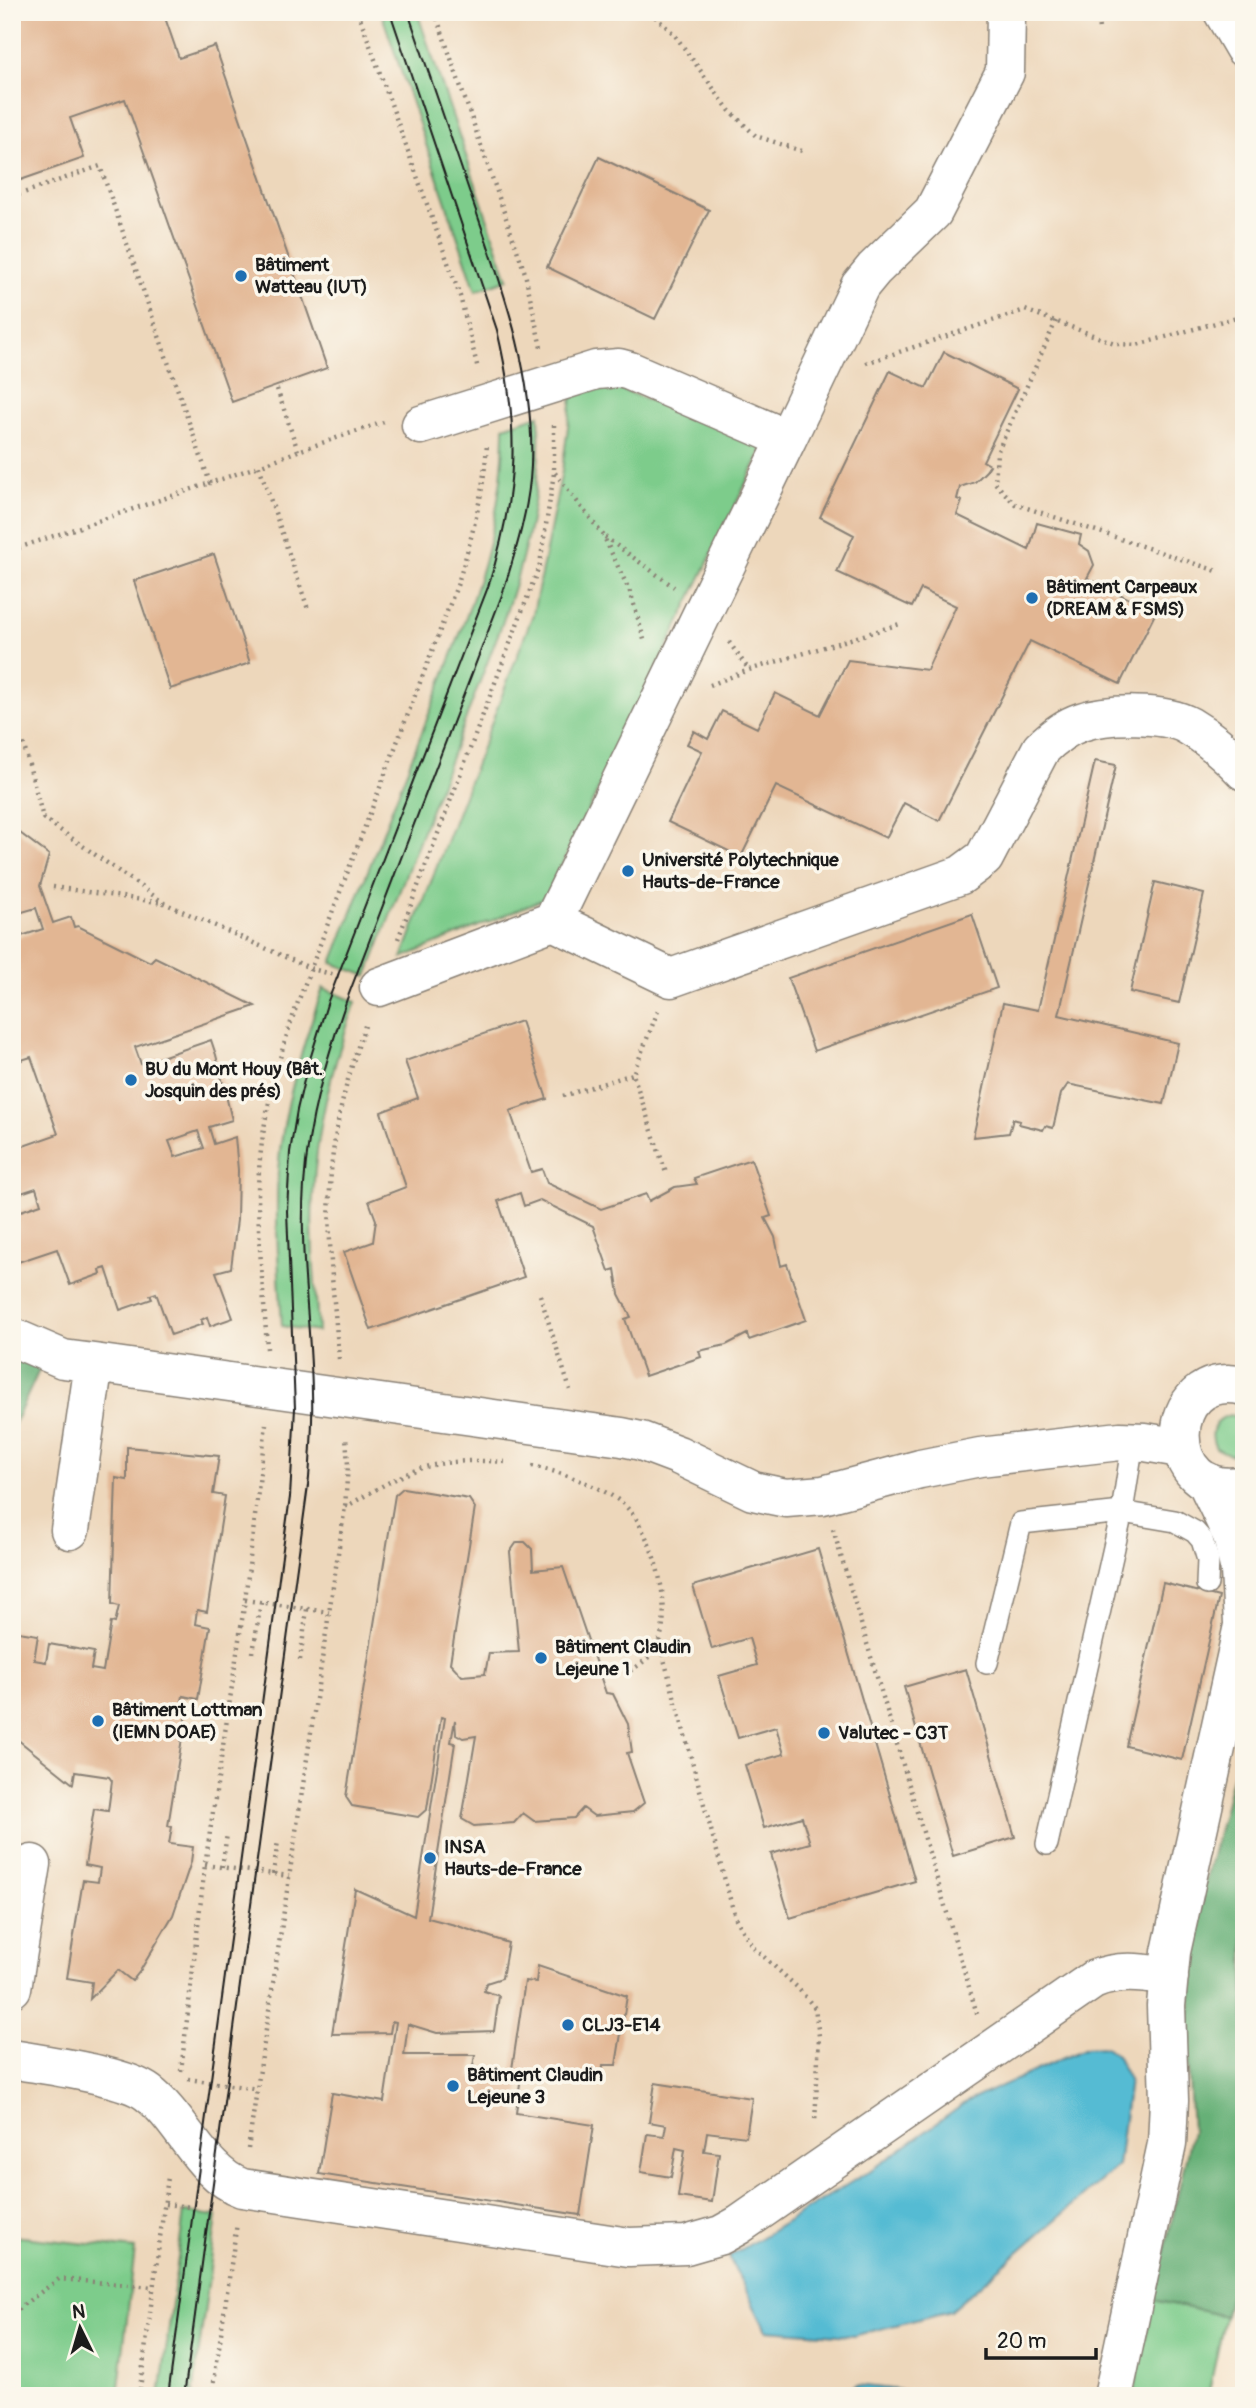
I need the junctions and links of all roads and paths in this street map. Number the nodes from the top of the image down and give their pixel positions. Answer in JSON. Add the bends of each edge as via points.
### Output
{"nodes":[{"id":1,"x":358,"y":12,"type":"edge"},
{"id":2,"x":435,"y":12,"type":"edge"},
{"id":3,"x":650,"y":12,"type":"edge"},
{"id":4,"x":1006,"y":12,"type":"edge"},
{"id":5,"x":1097,"y":12,"type":"edge"},
{"id":6,"x":1223,"y":12,"type":"edge"},
{"id":7,"x":1099,"y":29,"type":"dead end"},
{"id":8,"x":1244,"y":48,"type":"edge"},
{"id":9,"x":802,"y":151,"type":"dead end"},
{"id":10,"x":12,"y":197,"type":"edge"},
{"id":11,"x":1244,"y":315,"type":"edge"},
{"id":12,"x":1056,"y":321,"type":"junction"},
{"id":13,"x":824,"y":365,"type":"junction"},
{"id":14,"x":549,"y":385,"type":"junction"},
{"id":15,"x":277,"y":389,"type":"dead end"},
{"id":16,"x":484,"y":405,"type":"junction"},
{"id":17,"x":408,"y":422,"type":"joint"},
{"id":18,"x":787,"y":439,"type":"junction"},
{"id":19,"x":298,"y":451,"type":"junction"},
{"id":20,"x":259,"y":466,"type":"junction"},
{"id":21,"x":210,"y":483,"type":"junction"},
{"id":22,"x":603,"y":535,"type":"dead end"},
{"id":23,"x":12,"y":550,"type":"edge"},
{"id":24,"x":1217,"y":571,"type":"dead end"},
{"id":25,"x":705,"y":609,"type":"junction"},
{"id":26,"x":309,"y":612,"type":"dead end"},
{"id":27,"x":12,"y":736,"type":"edge"},
{"id":28,"x":1244,"y":771,"type":"edge"},
{"id":29,"x":53,"y":887,"type":"dead end"},
{"id":30,"x":164,"y":904,"type":"junction"},
{"id":31,"x":553,"y":921,"type":"junction"},
{"id":32,"x":312,"y":968,"type":"junction"},
{"id":33,"x":671,"y":978,"type":"junction"},
{"id":34,"x":379,"y":987,"type":"junction"},
{"id":35,"x":633,"y":1074,"type":"junction"},
{"id":36,"x":563,"y":1096,"type":"dead end"},
{"id":37,"x":666,"y":1173,"type":"dead end"},
{"id":38,"x":540,"y":1294,"type":"dead end"},
{"id":39,"x":12,"y":1337,"type":"edge"},
{"id":40,"x":94,"y":1363,"type":"junction"},
{"id":41,"x":1240,"y":1381,"type":"edge"},
{"id":42,"x":269,"y":1387,"type":"junction"},
{"id":43,"x":342,"y":1397,"type":"junction"},
{"id":44,"x":573,"y":1397,"type":"dead end"},
{"id":45,"x":1133,"y":1441,"type":"junction"},
{"id":46,"x":1180,"y":1448,"type":"junction"},
{"id":47,"x":515,"y":1463,"type":"dead end"},
{"id":48,"x":526,"y":1465,"type":"dead end"},
{"id":49,"x":1206,"y":1481,"type":"junction"},
{"id":50,"x":1244,"y":1485,"type":"edge"},
{"id":51,"x":823,"y":1495,"type":"junction"},
{"id":52,"x":345,"y":1507,"type":"junction"},
{"id":53,"x":1122,"y":1512,"type":"junction"},
{"id":54,"x":70,"y":1530,"type":"dead end"},
{"id":55,"x":1207,"y":1584,"type":"dead end"},
{"id":56,"x":245,"y":1600,"type":"junction"},
{"id":57,"x":261,"y":1602,"type":"junction"},
{"id":58,"x":307,"y":1609,"type":"junction"},
{"id":59,"x":329,"y":1612,"type":"junction"},
{"id":60,"x":1244,"y":1622,"type":"edge"},
{"id":61,"x":659,"y":1641,"type":"junction"},
{"id":62,"x":253,"y":1653,"type":"dead end"},
{"id":63,"x":300,"y":1660,"type":"dead end"},
{"id":64,"x":986,"y":1663,"type":"dead end"},
{"id":65,"x":623,"y":1675,"type":"dead end"},
{"id":66,"x":227,"y":1834,"type":"dead end"},
{"id":67,"x":278,"y":1841,"type":"dead end"},
{"id":68,"x":1047,"y":1844,"type":"dead end"},
{"id":69,"x":32,"y":1864,"type":"dead end"},
{"id":70,"x":205,"y":1865,"type":"junction"},
{"id":71,"x":222,"y":1867,"type":"junction"},
{"id":72,"x":273,"y":1874,"type":"junction"},
{"id":73,"x":289,"y":1876,"type":"junction"},
{"id":74,"x":1168,"y":1977,"type":"junction"},
{"id":75,"x":12,"y":1988,"type":"edge"},
{"id":76,"x":988,"y":2054,"type":"junction"},
{"id":77,"x":12,"y":2059,"type":"edge"},
{"id":78,"x":257,"y":2089,"type":"junction"},
{"id":79,"x":175,"y":2120,"type":"junction"},
{"id":80,"x":813,"y":2174,"type":"junction"},
{"id":81,"x":242,"y":2188,"type":"junction"},
{"id":82,"x":153,"y":2287,"type":"junction"},
{"id":83,"x":12,"y":2313,"type":"edge"},
{"id":84,"x":139,"y":2396,"type":"edge"},
{"id":85,"x":212,"y":2396,"type":"edge"},
{"id":86,"x":1113,"y":2396,"type":"edge"}],
"edges":[{"from":1,"to":16,"type":"path","via":[[460,296]]},
{"from":2,"to":14,"type":"path","via":[[525,273]]},
{"from":3,"to":9,"type":"path","via":[[674,34],[729,110],[756,136]]},
{"from":4,"to":13,"type":"street","via":[[1004,72],[933,212],[860,286]]},
{"from":5,"to":7,"type":"path"},
{"from":6,"to":8,"type":"street"},
{"from":10,"to":21,"type":"path","via":[[100,166]]},
{"from":11,"to":12,"type":"path","via":[[1137,345],[1117,344]]},
{"from":12,"to":13,"type":"path","via":[[1025,310],[853,367]]},
{"from":12,"to":24,"type":"path","via":[[997,453],[995,483],[1016,504]]},
{"from":13,"to":18,"type":"street"},
{"from":14,"to":16,"type":"street"},
{"from":14,"to":18,"type":"street","via":[[619,368]]},
{"from":14,"to":34,"type":"path","via":[[555,456],[540,564]]},
{"from":15,"to":19,"type":"path"},
{"from":16,"to":17,"type":"street"},
{"from":16,"to":32,"type":"path","via":[[487,446],[483,483],[467,555]]},
{"from":17,"to":19,"type":"path"},
{"from":18,"to":25,"type":"street"},
{"from":19,"to":20,"type":"path"},
{"from":20,"to":21,"type":"path"},
{"from":20,"to":26,"type":"path"},
{"from":21,"to":23,"type":"path"},
{"from":22,"to":25,"type":"path"},
{"from":25,"to":31,"type":"street"},
{"from":27,"to":30,"type":"path","via":[[23,742],[43,818]]},
{"from":28,"to":33,"type":"street","via":[[1191,726],[1171,719],[1080,722],[1050,739],[1032,762],[984,858],[961,875]]},
{"from":29,"to":30,"type":"path"},
{"from":30,"to":32,"type":"path"},
{"from":31,"to":33,"type":"street"},
{"from":31,"to":34,"type":"street"},
{"from":32,"to":42,"type":"path","via":[[277,1069],[260,1164]]},
{"from":33,"to":35,"type":"path"},
{"from":34,"to":43,"type":"path","via":[[346,1084],[331,1171],[330,1244]]},
{"from":35,"to":36,"type":"path"},
{"from":35,"to":37,"type":"path"},
{"from":38,"to":44,"type":"path"},
{"from":39,"to":40,"type":"street","via":[[63,1359]]},
{"from":40,"to":42,"type":"street"},
{"from":40,"to":54,"type":"street"},
{"from":41,"to":46,"type":"street","via":[[1206,1390],[1188,1407],[1181,1422]]},
{"from":42,"to":43,"type":"street"},
{"from":42,"to":56,"type":"path"},
{"from":43,"to":51,"type":"street","via":[[622,1437],[668,1451],[753,1491],[786,1498]]},
{"from":43,"to":52,"type":"path","via":[[348,1465]]},
{"from":45,"to":46,"type":"street"},
{"from":45,"to":51,"type":"street","via":[[960,1460]]},
{"from":45,"to":53,"type":"lane"},
{"from":46,"to":49,"type":"street","via":[[1192,1470]]},
{"from":47,"to":52,"type":"path","via":[[422,1468]]},
{"from":48,"to":61,"type":"path","via":[[595,1488],[631,1513],[649,1545],[660,1582],[664,1614]]},
{"from":49,"to":50,"type":"street"},
{"from":49,"to":60,"type":"street","via":[[1233,1535]]},
{"from":51,"to":76,"type":"path"},
{"from":52,"to":59,"type":"path"},
{"from":53,"to":55,"type":"lane","via":[[1175,1521],[1195,1532],[1206,1550]]},
{"from":53,"to":64,"type":"lane","via":[[1021,1523]]},
{"from":53,"to":68,"type":"lane"},
{"from":56,"to":57,"type":"path"},
{"from":56,"to":70,"type":"path"},
{"from":57,"to":58,"type":"path"},
{"from":57,"to":62,"type":"path"},
{"from":58,"to":59,"type":"path"},
{"from":58,"to":63,"type":"path"},
{"from":59,"to":73,"type":"path"},
{"from":60,"to":74,"type":"street"},
{"from":61,"to":65,"type":"path","via":[[644,1662]]},
{"from":61,"to":80,"type":"path","via":[[734,1917],[752,1946],[815,2008],[819,2036]]},
{"from":66,"to":71,"type":"path"},
{"from":67,"to":72,"type":"path"},
{"from":69,"to":75,"type":"street"},
{"from":70,"to":71,"type":"path"},
{"from":70,"to":78,"type":"path","via":[[180,2077]]},
{"from":71,"to":72,"type":"path"},
{"from":72,"to":73,"type":"path"},
{"from":73,"to":78,"type":"path"},
{"from":74,"to":76,"type":"street","via":[[1121,1972],[1093,1979]]},
{"from":74,"to":86,"type":"street","via":[[1167,2144]]},
{"from":76,"to":80,"type":"street"},
{"from":77,"to":79,"type":"street","via":[[130,2083],[149,2093]]},
{"from":78,"to":81,"type":"path"},
{"from":79,"to":81,"type":"street","via":[[215,2170]]},
{"from":79,"to":82,"type":"path"},
{"from":80,"to":81,"type":"street","via":[[721,2235],[686,2245],[647,2248]]},
{"from":81,"to":85,"type":"path"},
{"from":82,"to":83,"type":"path","via":[[59,2278]]},
{"from":82,"to":84,"type":"path"}]}
